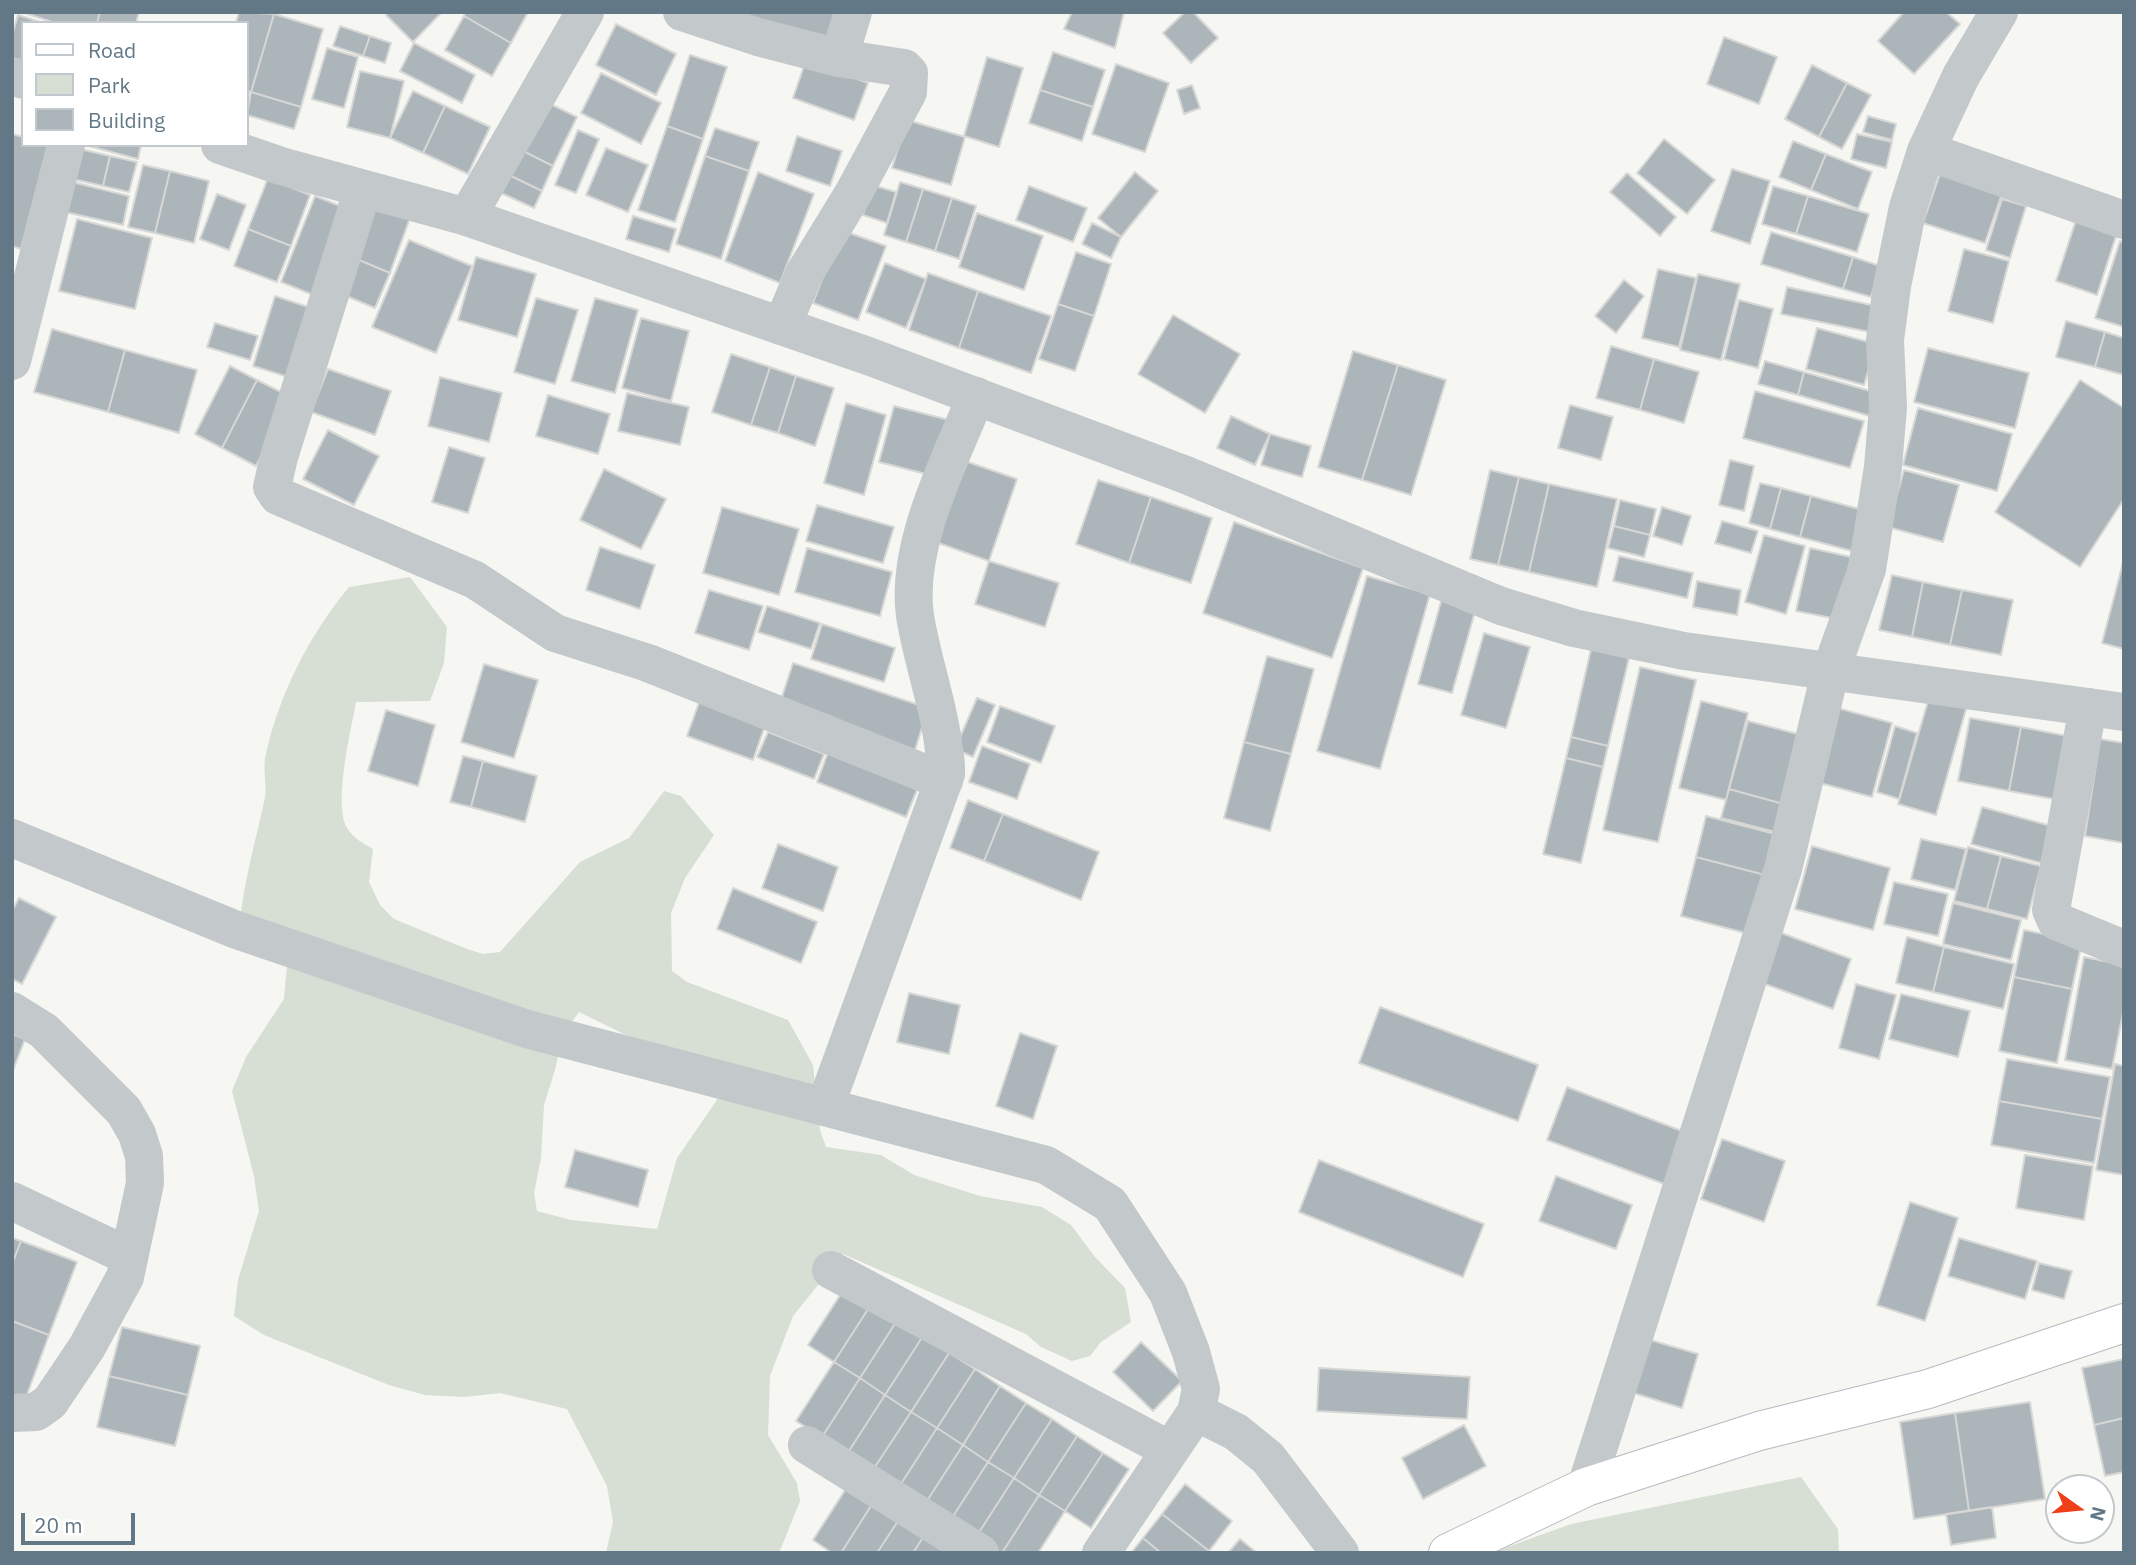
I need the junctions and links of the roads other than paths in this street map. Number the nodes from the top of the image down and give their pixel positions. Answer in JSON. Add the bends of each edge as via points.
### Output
{"nodes":[{"id":1,"x":585,"y":12,"type":"edge"},
{"id":2,"x":682,"y":12,"type":"edge"},
{"id":3,"x":853,"y":12,"type":"edge"},
{"id":4,"x":1999,"y":12,"type":"edge"},
{"id":5,"x":839,"y":58,"type":"junction"},
{"id":6,"x":66,"y":147,"type":"edge"},
{"id":7,"x":226,"y":147,"type":"edge"},
{"id":8,"x":1926,"y":151,"type":"junction"},
{"id":9,"x":363,"y":189,"type":"junction"},
{"id":10,"x":467,"y":217,"type":"junction"},
{"id":11,"x":2124,"y":220,"type":"edge"},
{"id":12,"x":782,"y":326,"type":"junction"},
{"id":13,"x":12,"y":361,"type":"edge"},
{"id":14,"x":976,"y":396,"type":"junction"},
{"id":15,"x":1829,"y":673,"type":"junction"},
{"id":16,"x":2106,"y":710,"type":"edge"},
{"id":17,"x":944,"y":781,"type":"junction"},
{"id":18,"x":12,"y":838,"type":"edge"},
{"id":19,"x":2124,"y":949,"type":"edge"},
{"id":20,"x":12,"y":1011,"type":"edge"},
{"id":21,"x":825,"y":1107,"type":"junction"},
{"id":22,"x":12,"y":1201,"type":"edge"},
{"id":23,"x":128,"y":1256,"type":"junction"},
{"id":24,"x":831,"y":1269,"type":"dead end"},
{"id":25,"x":2124,"y":1323,"type":"edge"},
{"id":26,"x":1196,"y":1412,"type":"junction"},
{"id":27,"x":12,"y":1413,"type":"edge"},
{"id":28,"x":807,"y":1445,"type":"dead end"},
{"id":29,"x":1170,"y":1450,"type":"junction"},
{"id":30,"x":1586,"y":1487,"type":"junction"},
{"id":31,"x":980,"y":1553,"type":"edge"},
{"id":32,"x":1101,"y":1553,"type":"edge"},
{"id":33,"x":1340,"y":1553,"type":"edge"},
{"id":34,"x":1448,"y":1553,"type":"edge"}],
"edges":[{"from":1,"to":10,"type":"street"},
{"from":2,"to":5,"type":"street"},
{"from":3,"to":5,"type":"street"},
{"from":4,"to":8,"type":"street","via":[[1961,76]]},
{"from":5,"to":12,"type":"street","via":[[904,68],[909,73],[908,92],[804,274]]},
{"from":6,"to":13,"type":"street"},
{"from":7,"to":9,"type":"street"},
{"from":8,"to":11,"type":"street"},
{"from":8,"to":15,"type":"street","via":[[1908,207],[1892,286],[1885,340],[1888,407],[1883,467],[1867,569]]},
{"from":9,"to":10,"type":"street"},
{"from":9,"to":17,"type":"street","via":[[279,457],[272,487],[278,496],[475,580],[555,633],[648,663]]},
{"from":10,"to":12,"type":"street"},
{"from":12,"to":14,"type":"street"},
{"from":14,"to":15,"type":"street","via":[[1185,475],[1501,606],[1574,628],[1684,651]]},
{"from":14,"to":17,"type":"street","via":[[925,522],[915,580],[915,615],[947,764]]},
{"from":15,"to":16,"type":"street"},
{"from":15,"to":30,"type":"street","via":[[1783,869]]},
{"from":16,"to":19,"type":"street","via":[[2050,910],[2056,921]]},
{"from":17,"to":21,"type":"street"},
{"from":18,"to":21,"type":"street","via":[[234,929],[514,1025]]},
{"from":20,"to":23,"type":"street","via":[[44,1031],[104,1088],[137,1134],[145,1183]]},
{"from":21,"to":26,"type":"street","via":[[1045,1165],[1110,1204],[1168,1293],[1201,1389]]},
{"from":22,"to":23,"type":"street"},
{"from":23,"to":27,"type":"street","via":[[125,1276],[100,1324],[50,1402],[36,1412]]},
{"from":24,"to":29,"type":"street"},
{"from":25,"to":30,"type":"main road","via":[[1928,1389],[1759,1431]]},
{"from":26,"to":29,"type":"street"},
{"from":26,"to":33,"type":"street","via":[[1236,1432],[1269,1458]]},
{"from":28,"to":31,"type":"street"},
{"from":29,"to":32,"type":"street"},
{"from":30,"to":34,"type":"main road"}]}
